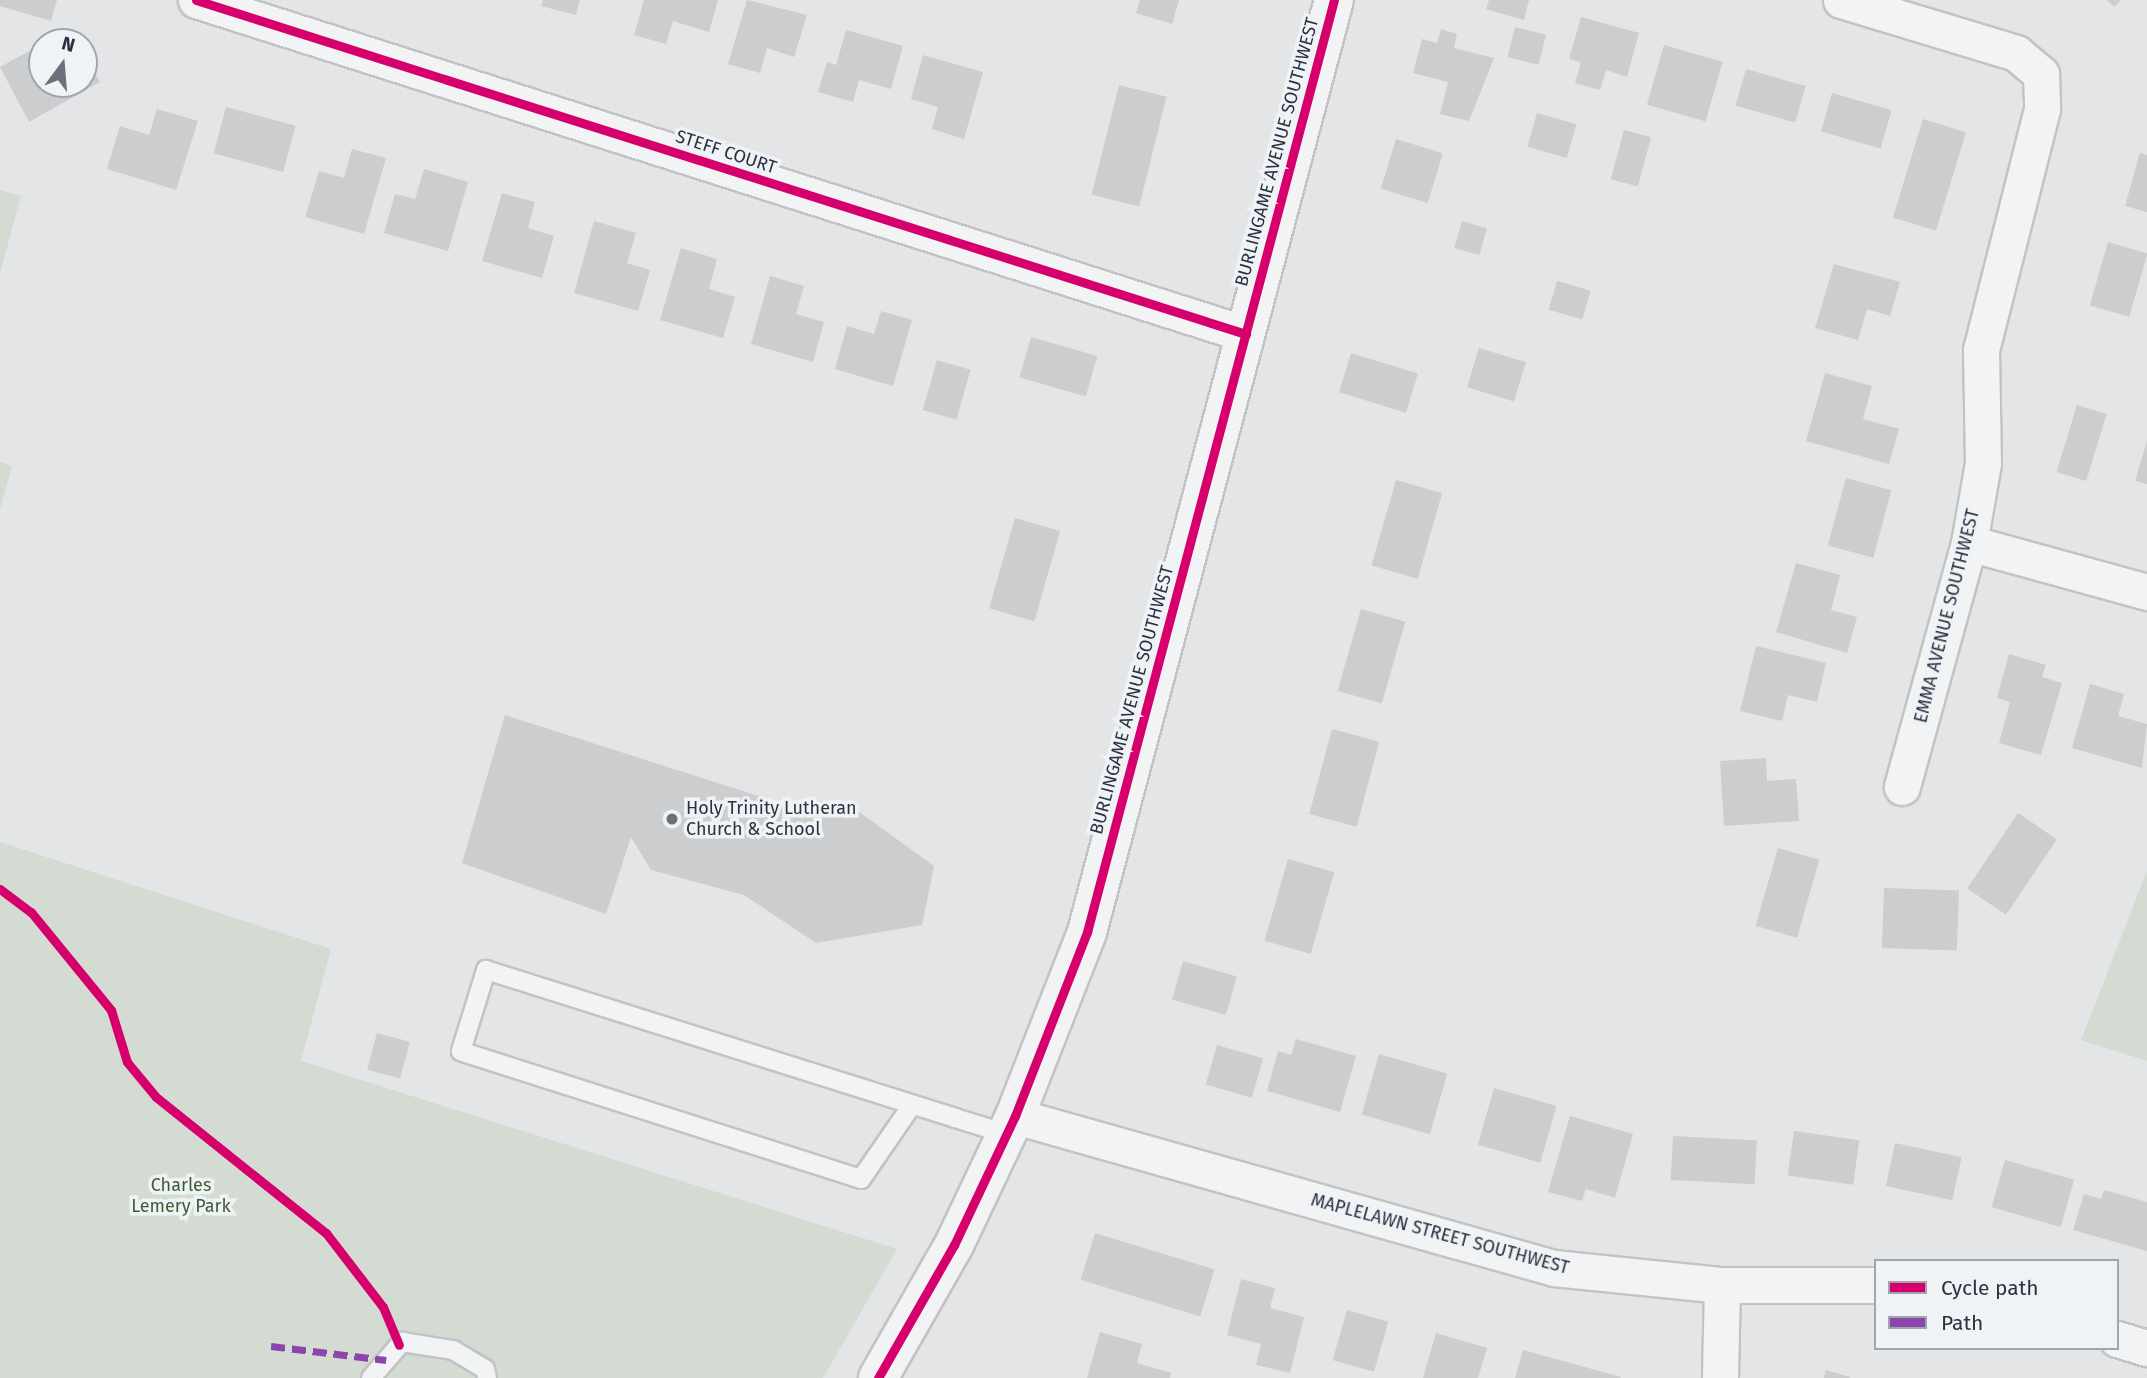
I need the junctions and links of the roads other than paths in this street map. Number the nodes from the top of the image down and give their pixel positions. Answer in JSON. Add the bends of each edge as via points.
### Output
{"nodes":[{"id":1,"x":196,"y":0,"type":"edge"},
{"id":2,"x":1334,"y":0,"type":"edge"},
{"id":3,"x":1841,"y":0,"type":"edge"},
{"id":4,"x":1246,"y":334,"type":"junction"},
{"id":5,"x":1969,"y":543,"type":"junction"},
{"id":6,"x":2147,"y":592,"type":"edge"},
{"id":7,"x":1902,"y":786,"type":"dead end"},
{"id":8,"x":912,"y":1105,"type":"junction"},
{"id":9,"x":1011,"y":1125,"type":"junction"},
{"id":10,"x":1722,"y":1285,"type":"junction"},
{"id":11,"x":1874,"y":1285,"type":"edge"},
{"id":12,"x":2119,"y":1340,"type":"edge"},
{"id":13,"x":2147,"y":1348,"type":"edge"},
{"id":14,"x":372,"y":1378,"type":"edge"},
{"id":15,"x":487,"y":1378,"type":"edge"},
{"id":16,"x":878,"y":1378,"type":"edge"},
{"id":17,"x":1720,"y":1378,"type":"edge"}],
"edges":[{"from":1,"to":4,"type":"street","name":"STEFF COURT"},
{"from":2,"to":4,"type":"street","name":"BURLINGAME AVENUE SOUTHWEST"},
{"from":3,"to":5,"type":"street","name":"EMMA AVENUE SOUTHWEST","via":[[2016,53],[2041,74],[2042,109],[1981,350],[1983,463]]},
{"from":4,"to":9,"type":"street","name":"BURLINGAME AVENUE SOUTHWEST","via":[[1087,932]]},
{"from":5,"to":6,"type":"street"},
{"from":5,"to":7,"type":"street","name":"EMMA AVENUE SOUTHWEST"},
{"from":8,"to":8,"type":"lane","via":[[486,970],[461,1051],[861,1179]]},
{"from":8,"to":9,"type":"lane"},
{"from":9,"to":10,"type":"street","name":"MAPLELAWN STREET SOUTHWEST","via":[[1554,1268]]},
{"from":9,"to":16,"type":"street","name":"BURLINGAME AVENUE SOUTHWEST"},
{"from":10,"to":11,"type":"street","name":"MAPLELAWN STREET SOUTHWEST"},
{"from":10,"to":17,"type":"street"},
{"from":12,"to":13,"type":"street"},
{"from":14,"to":15,"type":"lane","via":[[402,1342],[453,1350],[485,1369]]}]}
